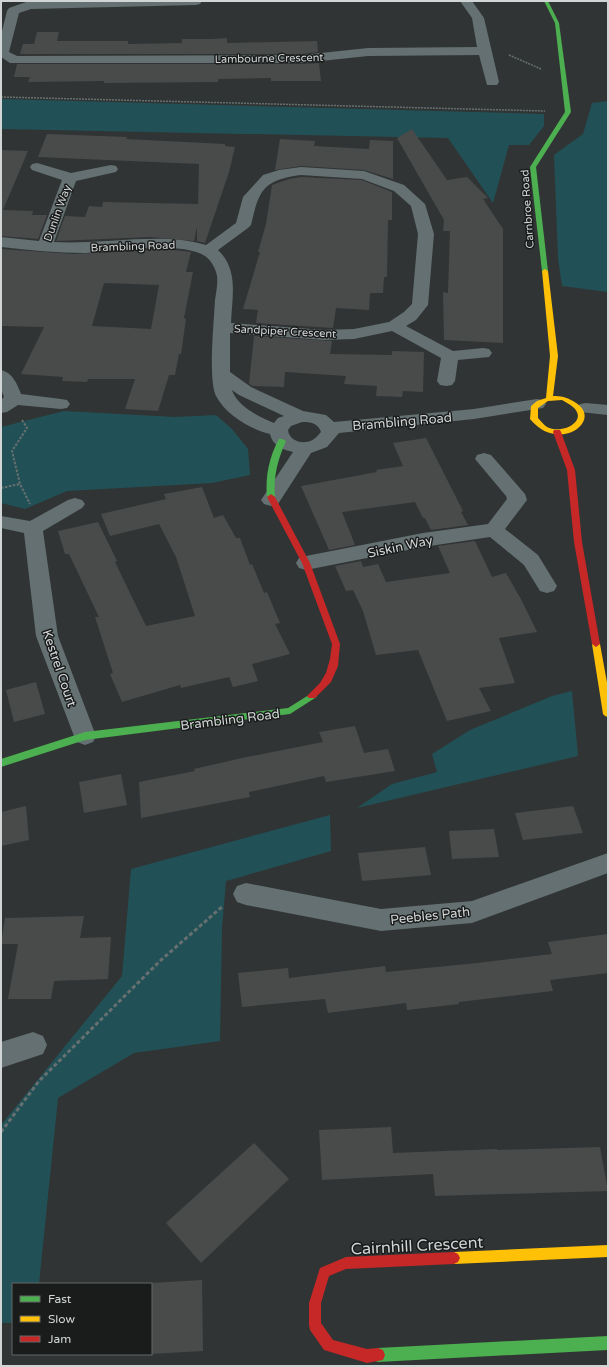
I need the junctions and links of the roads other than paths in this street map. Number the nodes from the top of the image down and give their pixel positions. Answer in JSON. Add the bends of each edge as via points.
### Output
{"nodes":[{"id":1,"x":196,"y":1,"type":"edge"},
{"id":2,"x":466,"y":1,"type":"edge"},
{"id":3,"x":546,"y":1,"type":"edge"},
{"id":4,"x":175,"y":2,"type":"edge"},
{"id":5,"x":7,"y":10,"type":"edge"},
{"id":6,"x":483,"y":47,"type":"junction"},
{"id":7,"x":2,"y":52,"type":"edge"},
{"id":8,"x":492,"y":82,"type":"dead end"},
{"id":9,"x":37,"y":167,"type":"dead end"},
{"id":10,"x":111,"y":169,"type":"dead end"},
{"id":11,"x":70,"y":178,"type":"junction"},
{"id":12,"x":1,"y":242,"type":"edge"},
{"id":13,"x":45,"y":247,"type":"junction"},
{"id":14,"x":207,"y":251,"type":"junction"},
{"id":15,"x":394,"y":326,"type":"junction"},
{"id":16,"x":223,"y":327,"type":"junction"},
{"id":17,"x":483,"y":353,"type":"dead end"},
{"id":18,"x":450,"y":356,"type":"junction"},
{"id":19,"x":554,"y":356,"type":"junction"},
{"id":20,"x":1,"y":374,"type":"edge"},
{"id":21,"x":221,"y":374,"type":"junction"},
{"id":22,"x":562,"y":375,"type":"dead end"},
{"id":23,"x":446,"y":381,"type":"dead end"},
{"id":24,"x":567,"y":388,"type":"dead end"},
{"id":25,"x":7,"y":404,"type":"edge"},
{"id":26,"x":61,"y":404,"type":"dead end"},
{"id":27,"x":540,"y":408,"type":"junction"},
{"id":28,"x":608,"y":410,"type":"edge"},
{"id":29,"x":300,"y":416,"type":"junction"},
{"id":30,"x":581,"y":420,"type":"junction"},
{"id":31,"x":608,"y":422,"type":"edge"},
{"id":32,"x":330,"y":428,"type":"junction"},
{"id":33,"x":557,"y":432,"type":"junction"},
{"id":34,"x":280,"y":435,"type":"junction"},
{"id":35,"x":304,"y":448,"type":"junction"},
{"id":36,"x":574,"y":456,"type":"dead end"},
{"id":37,"x":484,"y":459,"type":"dead end"},
{"id":38,"x":571,"y":470,"type":"junction"},
{"id":39,"x":271,"y":500,"type":"junction"},
{"id":40,"x":75,"y":504,"type":"dead end"},
{"id":41,"x":1,"y":522,"type":"edge"},
{"id":42,"x":33,"y":528,"type":"junction"},
{"id":43,"x":494,"y":530,"type":"junction"},
{"id":44,"x":306,"y":564,"type":"junction"},
{"id":45,"x":547,"y":586,"type":"dead end"},
{"id":46,"x":608,"y":714,"type":"edge"},
{"id":47,"x":85,"y":736,"type":"junction"},
{"id":48,"x":1,"y":763,"type":"edge"},
{"id":49,"x":608,"y":863,"type":"edge"},
{"id":50,"x":246,"y":894,"type":"road end"},
{"id":51,"x":33,"y":1045,"type":"dead end"},
{"id":52,"x":1,"y":1055,"type":"edge"},
{"id":53,"x":608,"y":1251,"type":"edge"},
{"id":54,"x":608,"y":1343,"type":"edge"}],
"edges":[{"from":1,"to":4,"type":"street"},
{"from":2,"to":6,"type":"street","via":[[478,18]]},
{"from":3,"to":19,"type":"street","name":"Carnbroe Road","via":[[557,23],[568,112],[563,124],[539,154],[534,167]]},
{"from":4,"to":5,"type":"street","via":[[29,5]]},
{"from":5,"to":7,"type":"street"},
{"from":6,"to":7,"type":"street","name":"Lambourne Crescent","via":[[368,52],[302,59],[14,60]]},
{"from":6,"to":8,"type":"street"},
{"from":9,"to":11,"type":"street","name":"Dunlin Way"},
{"from":10,"to":11,"type":"street","name":"Dunlin Way"},
{"from":11,"to":13,"type":"street","name":"Dunlin Way"},
{"from":12,"to":13,"type":"street","name":"Brambling Road"},
{"from":13,"to":14,"type":"street","name":"Brambling Road","via":[[177,244]]},
{"from":14,"to":15,"type":"street","name":"Sandpiper Crescent","via":[[243,225],[250,197],[268,178],[301,171],[364,175],[399,188],[418,204],[426,234],[420,305],[410,316]]},
{"from":14,"to":16,"type":"street","via":[[223,268],[225,277]]},
{"from":15,"to":16,"type":"street","name":"Sandpiper Crescent","via":[[354,334],[324,335]]},
{"from":15,"to":18,"type":"street"},
{"from":16,"to":21,"type":"street"},
{"from":17,"to":18,"type":"street"},
{"from":18,"to":23,"type":"street"},
{"from":19,"to":22,"type":"street","name":"Carnbroe Road"},
{"from":19,"to":27,"type":"street","name":"Carnbroe Road"},
{"from":20,"to":25,"type":"street","via":[[8,382]]},
{"from":21,"to":29,"type":"street","via":[[245,391]]},
{"from":21,"to":34,"type":"street","via":[[224,396],[245,416]]},
{"from":24,"to":30,"type":"street"},
{"from":25,"to":26,"type":"street"},
{"from":27,"to":30,"type":"street","via":[[563,398]]},
{"from":27,"to":32,"type":"street","name":"Brambling Road"},
{"from":27,"to":33,"type":"street","via":[[546,429]]},
{"from":28,"to":30,"type":"street"},
{"from":29,"to":32,"type":"street","via":[[321,419]]},
{"from":29,"to":34,"type":"street","via":[[283,422]]},
{"from":30,"to":31,"type":"street"},
{"from":30,"to":33,"type":"street","via":[[567,432]]},
{"from":32,"to":35,"type":"street","via":[[326,441]]},
{"from":33,"to":38,"type":"street"},
{"from":34,"to":35,"type":"street","via":[[296,447]]},
{"from":34,"to":39,"type":"street","name":"Brambling Road","via":[[270,474]]},
{"from":35,"to":39,"type":"street"},
{"from":36,"to":38,"type":"street"},
{"from":37,"to":43,"type":"street","via":[[515,494],[517,500]]},
{"from":38,"to":46,"type":"street","via":[[578,542]]},
{"from":39,"to":44,"type":"street","name":"Brambling Road"},
{"from":40,"to":42,"type":"street"},
{"from":41,"to":42,"type":"street"},
{"from":42,"to":47,"type":"street","name":"Kestrel Court","via":[[47,636]]},
{"from":43,"to":44,"type":"street","name":"Siskin Way","via":[[463,532]]},
{"from":43,"to":45,"type":"street","via":[[531,560]]},
{"from":44,"to":47,"type":"street","name":"Brambling Road","via":[[336,644],[337,656],[335,669],[310,699],[290,711]]},
{"from":47,"to":48,"type":"street","name":"Brambling Road"},
{"from":49,"to":50,"type":"street","name":"Peebles Path","via":[[472,912],[381,920]]},
{"from":51,"to":52,"type":"street"},
{"from":53,"to":54,"type":"street","name":"Cairnhill Crescent","via":[[346,1263],[324,1272],[315,1303],[315,1326],[329,1345],[367,1356]]}]}
